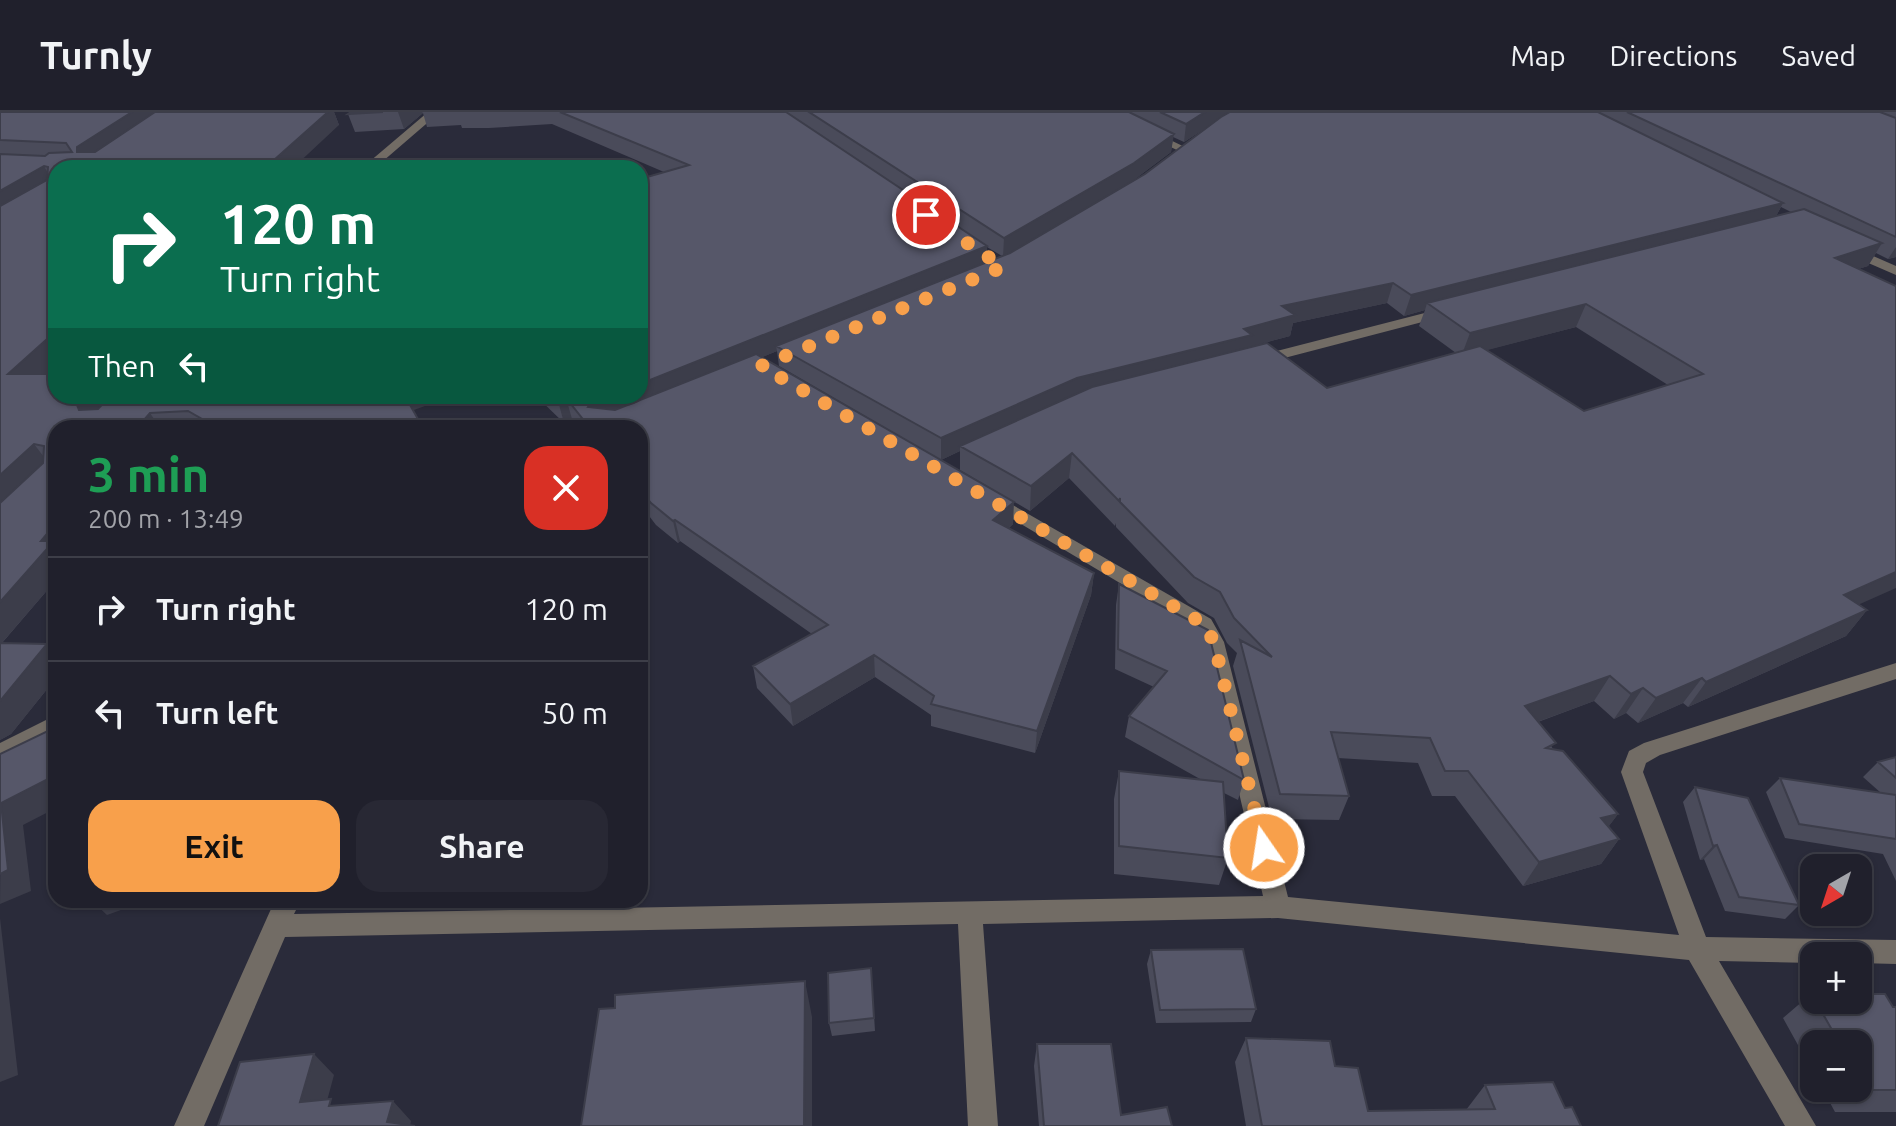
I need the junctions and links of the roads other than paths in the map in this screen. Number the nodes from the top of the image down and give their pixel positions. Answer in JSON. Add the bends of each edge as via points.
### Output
{"nodes":[{"id":1,"x":435,"y":112,"type":"edge"},
{"id":2,"x":1103,"y":112,"type":"edge"},
{"id":3,"x":1184,"y":151,"type":"edge"},
{"id":4,"x":378,"y":160,"type":"edge"},
{"id":5,"x":1832,"y":241,"type":"edge"},
{"id":6,"x":1896,"y":271,"type":"edge"},
{"id":7,"x":1469,"y":306,"type":"edge"},
{"id":8,"x":1237,"y":365,"type":"edge"},
{"id":9,"x":967,"y":485,"type":"edge"},
{"id":10,"x":1896,"y":671,"type":"edge"},
{"id":11,"x":48,"y":727,"type":"edge"},
{"id":12,"x":0,"y":754,"type":"edge"},
{"id":13,"x":1278,"y":907,"type":"junction"},
{"id":14,"x":285,"y":908,"type":"edge"},
{"id":15,"x":970,"y":913,"type":"junction"},
{"id":16,"x":278,"y":926,"type":"junction"},
{"id":17,"x":1697,"y":949,"type":"junction"},
{"id":18,"x":1896,"y":952,"type":"edge"},
{"id":19,"x":189,"y":1126,"type":"edge"},
{"id":20,"x":983,"y":1126,"type":"edge"},
{"id":21,"x":1801,"y":1126,"type":"edge"}],
"edges":[{"from":1,"to":4,"type":"street"},
{"from":2,"to":3,"type":"street"},
{"from":5,"to":6,"type":"street"},
{"from":7,"to":8,"type":"street"},
{"from":9,"to":13,"type":"street","via":[[1204,624],[1214,642]]},
{"from":10,"to":17,"type":"street","via":[[1637,757],[1632,772]]},
{"from":11,"to":12,"type":"street"},
{"from":13,"to":15,"type":"street"},
{"from":13,"to":17,"type":"street"},
{"from":14,"to":16,"type":"street"},
{"from":15,"to":16,"type":"street"},
{"from":15,"to":20,"type":"street"},
{"from":16,"to":19,"type":"street"},
{"from":17,"to":18,"type":"street"},
{"from":17,"to":21,"type":"street"}]}
